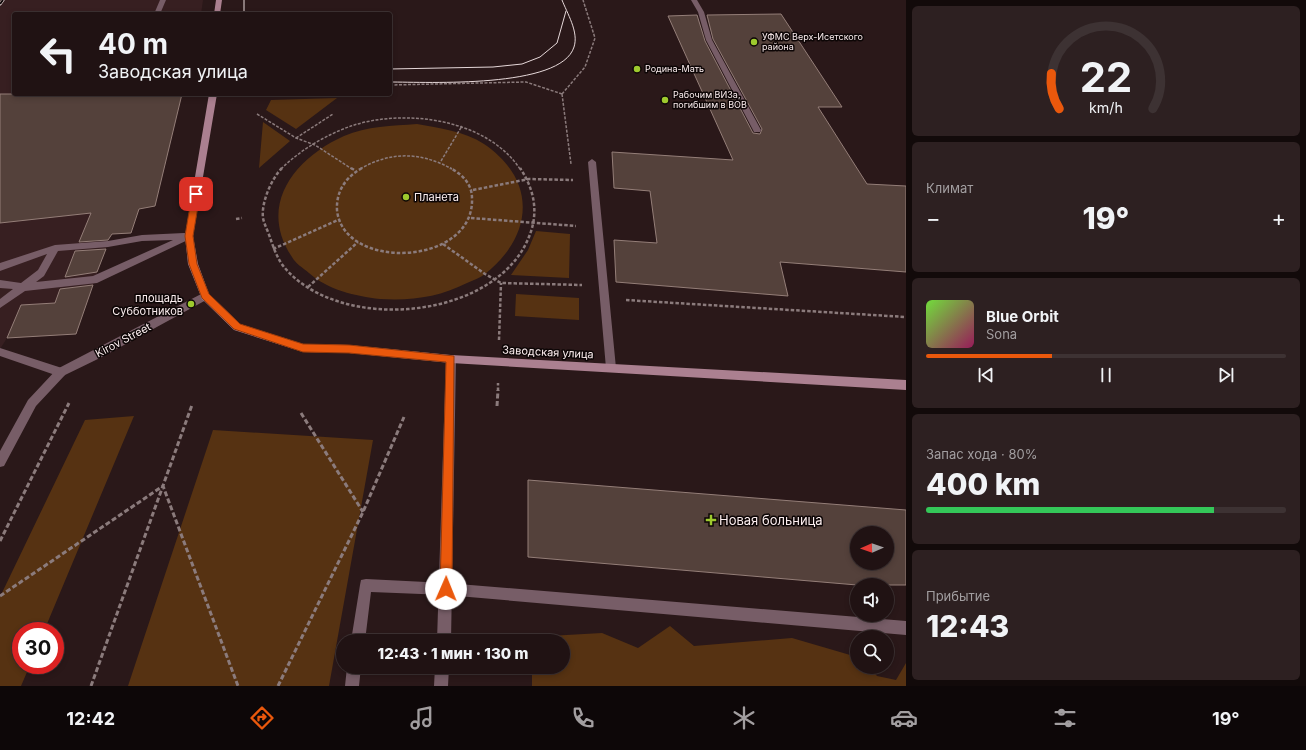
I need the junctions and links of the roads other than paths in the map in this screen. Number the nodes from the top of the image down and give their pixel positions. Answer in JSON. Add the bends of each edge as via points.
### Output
{"nodes":[{"id":1,"x":162,"y":0,"type":"edge"},
{"id":2,"x":219,"y":0,"type":"edge"},
{"id":3,"x":694,"y":0,"type":"edge"},
{"id":4,"x":158,"y":12,"type":"edge"},
{"id":5,"x":217,"y":12,"type":"edge"},
{"id":6,"x":213,"y":96,"type":"edge"},
{"id":7,"x":757,"y":130,"type":"dead end"},
{"id":8,"x":592,"y":162,"type":"dead end"},
{"id":9,"x":189,"y":236,"type":"junction"},
{"id":10,"x":55,"y":248,"type":"junction"},
{"id":11,"x":0,"y":267,"type":"edge"},
{"id":12,"x":0,"y":284,"type":"edge"},
{"id":13,"x":23,"y":287,"type":"junction"},
{"id":14,"x":205,"y":296,"type":"junction"},
{"id":15,"x":0,"y":304,"type":"edge"},
{"id":16,"x":0,"y":352,"type":"edge"},
{"id":17,"x":451,"y":359,"type":"junction"},
{"id":18,"x":611,"y":368,"type":"junction"},
{"id":19,"x":61,"y":372,"type":"junction"},
{"id":20,"x":906,"y":386,"type":"edge"},
{"id":21,"x":0,"y":462,"type":"edge"},
{"id":22,"x":446,"y":589,"type":"junction"},
{"id":23,"x":906,"y":628,"type":"edge"},
{"id":24,"x":359,"y":634,"type":"edge"},
{"id":25,"x":444,"y":634,"type":"edge"},
{"id":26,"x":353,"y":674,"type":"edge"},
{"id":27,"x":442,"y":674,"type":"edge"},
{"id":28,"x":352,"y":686,"type":"edge"},
{"id":29,"x":441,"y":686,"type":"edge"}],
"edges":[{"from":1,"to":4,"type":"street"},
{"from":2,"to":5,"type":"street"},
{"from":3,"to":7,"type":"street","via":[[701,12],[709,40]]},
{"from":6,"to":9,"type":"street"},
{"from":8,"to":18,"type":"street"},
{"from":9,"to":10,"type":"street","via":[[142,238],[108,244]]},
{"from":9,"to":13,"type":"street","via":[[94,280]]},
{"from":9,"to":14,"type":"street","via":[[193,264]]},
{"from":10,"to":11,"type":"street"},
{"from":10,"to":13,"type":"street","via":[[41,273]]},
{"from":12,"to":13,"type":"street"},
{"from":13,"to":15,"type":"street"},
{"from":14,"to":17,"type":"street","name":"Заводская улица","via":[[237,327],[303,348],[349,349]]},
{"from":14,"to":19,"type":"street","name":"Kirov Street"},
{"from":16,"to":19,"type":"street"},
{"from":17,"to":18,"type":"street","name":"Заводская улица"},
{"from":17,"to":22,"type":"street"},
{"from":18,"to":20,"type":"street","name":"Заводская улица"},
{"from":19,"to":21,"type":"street","name":"Kirov Street","via":[[32,403]]},
{"from":22,"to":23,"type":"street"},
{"from":22,"to":24,"type":"street","via":[[366,585]]},
{"from":22,"to":25,"type":"street"},
{"from":26,"to":28,"type":"street"},
{"from":27,"to":29,"type":"street"}]}
